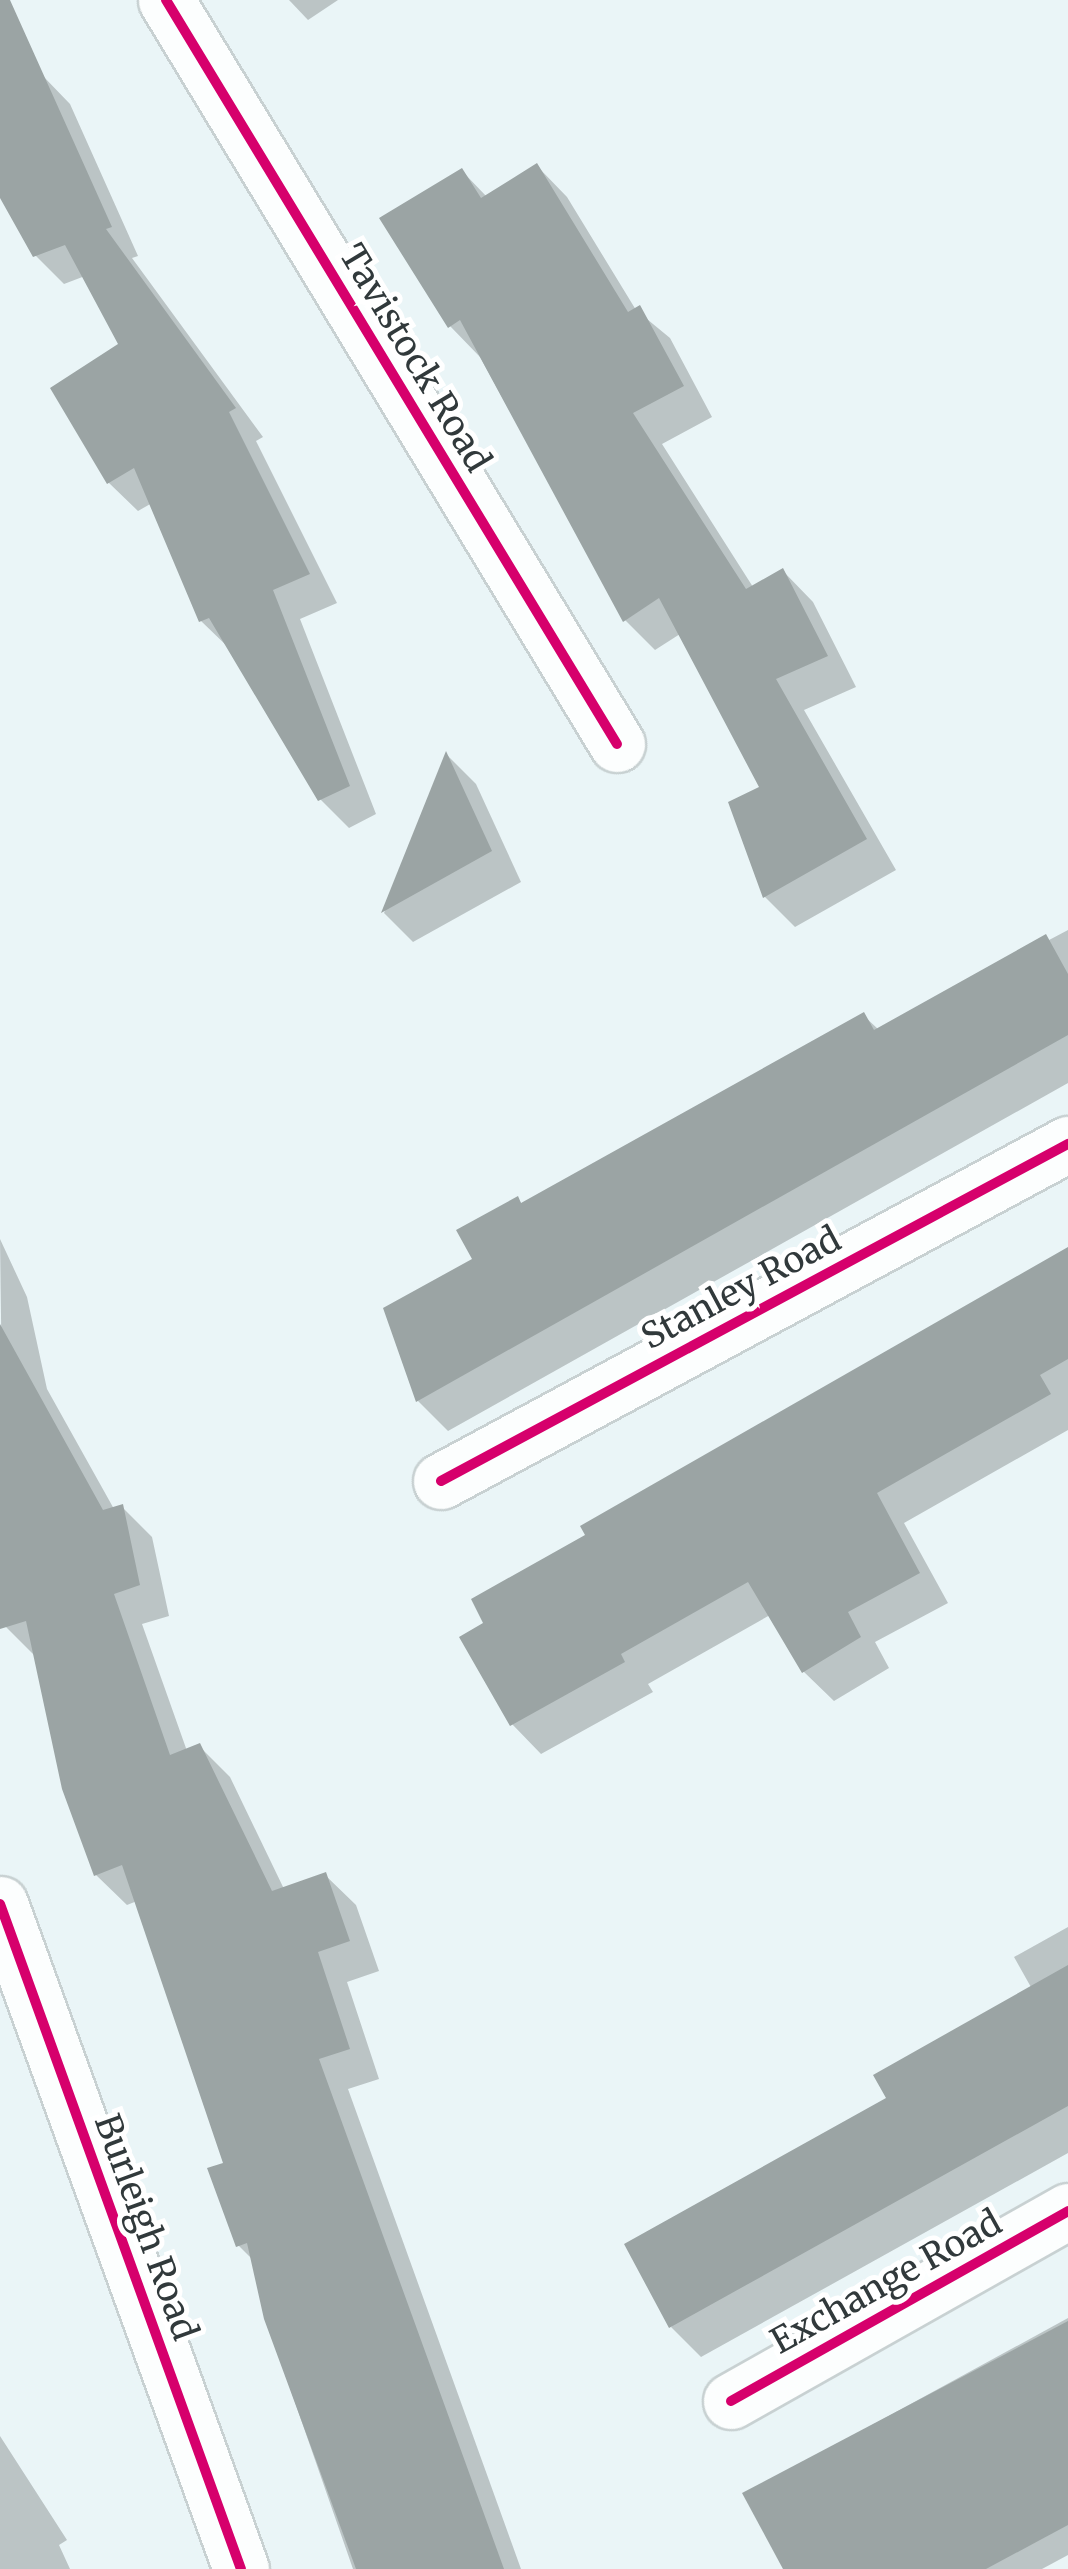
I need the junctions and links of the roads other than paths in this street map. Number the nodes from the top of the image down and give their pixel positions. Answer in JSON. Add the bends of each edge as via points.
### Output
{"nodes":[{"id":1,"x":166,"y":0,"type":"edge"},
{"id":2,"x":617,"y":744,"type":"dead end"},
{"id":3,"x":1068,"y":1144,"type":"edge"},
{"id":4,"x":441,"y":1482,"type":"dead end"},
{"id":5,"x":0,"y":1904,"type":"edge"},
{"id":6,"x":1068,"y":2211,"type":"edge"},
{"id":7,"x":730,"y":2401,"type":"dead end"},
{"id":8,"x":241,"y":2569,"type":"edge"}],
"edges":[{"from":1,"to":2,"type":"street","name":"Tavistock Road"},
{"from":3,"to":4,"type":"street","name":"Stanley Road"},
{"from":5,"to":8,"type":"street","name":"Burleigh Road"},
{"from":6,"to":7,"type":"street","name":"Exchange Road"}]}
